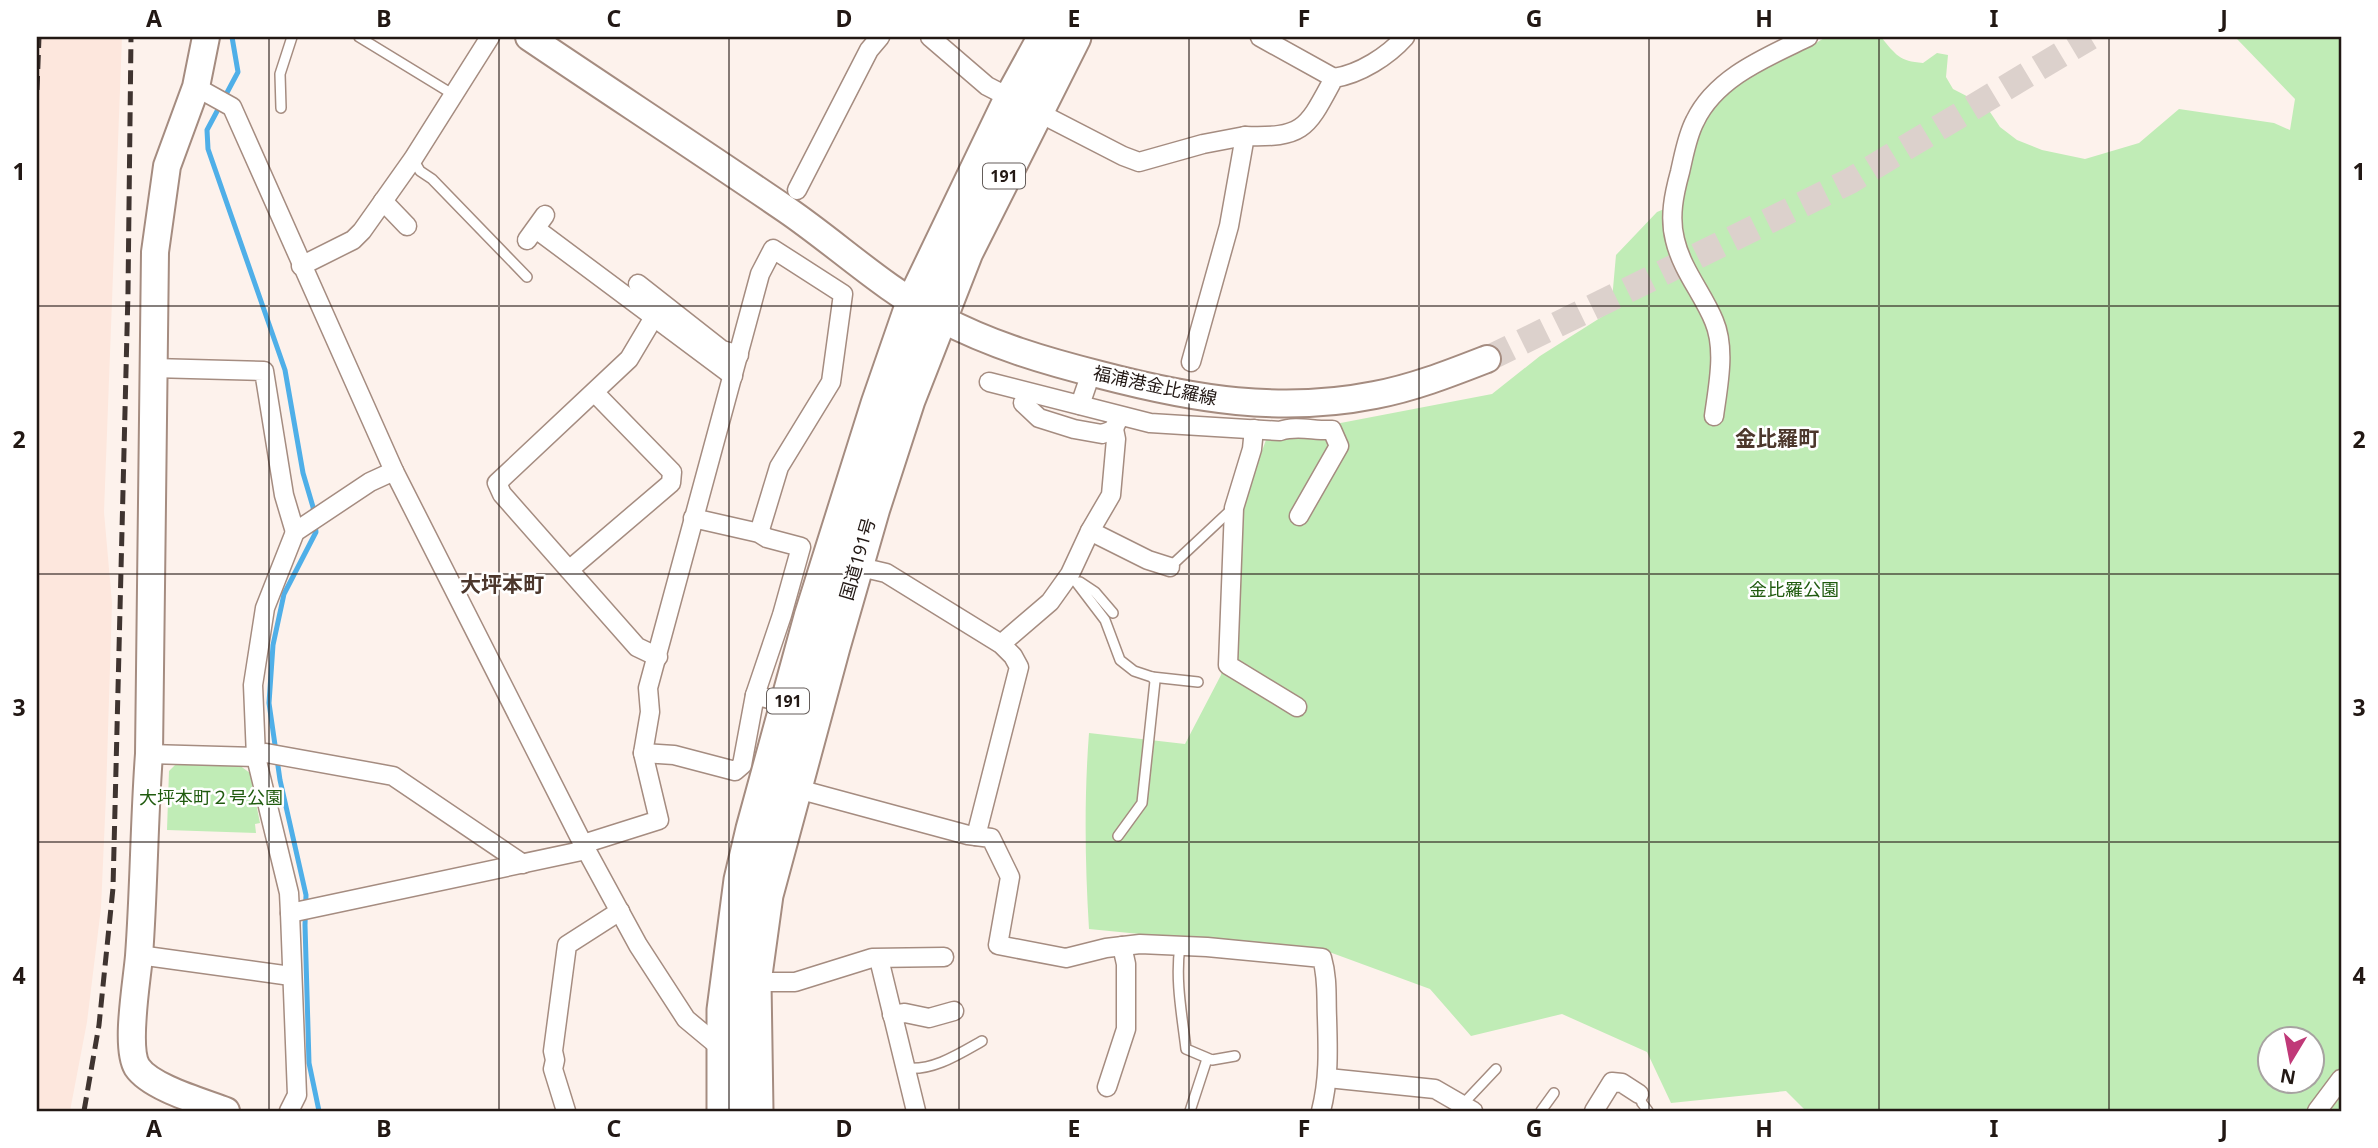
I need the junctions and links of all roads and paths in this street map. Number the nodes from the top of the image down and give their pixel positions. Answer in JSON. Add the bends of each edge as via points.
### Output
{"nodes":[{"id":1,"x":206,"y":37,"type":"edge"},
{"id":2,"x":292,"y":37,"type":"edge"},
{"id":3,"x":359,"y":37,"type":"edge"},
{"id":4,"x":490,"y":37,"type":"edge"},
{"id":5,"x":529,"y":37,"type":"edge"},
{"id":6,"x":880,"y":37,"type":"edge"},
{"id":7,"x":930,"y":37,"type":"edge"},
{"id":8,"x":1045,"y":37,"type":"edge"},
{"id":9,"x":1074,"y":37,"type":"edge"},
{"id":10,"x":1260,"y":37,"type":"edge"},
{"id":11,"x":1405,"y":37,"type":"edge"},
{"id":12,"x":1808,"y":37,"type":"edge"},
{"id":13,"x":1334,"y":78,"type":"junction"},
{"id":14,"x":203,"y":91,"type":"junction"},
{"id":15,"x":454,"y":95,"type":"junction"},
{"id":16,"x":1023,"y":106,"type":"junction"},
{"id":17,"x":281,"y":108,"type":"dead end"},
{"id":18,"x":1245,"y":136,"type":"junction"},
{"id":19,"x":413,"y":159,"type":"junction"},
{"id":20,"x":797,"y":190,"type":"dead end"},
{"id":21,"x":383,"y":201,"type":"junction"},
{"id":22,"x":407,"y":226,"type":"dead end"},
{"id":23,"x":536,"y":228,"type":"dead end"},
{"id":24,"x":301,"y":266,"type":"junction"},
{"id":25,"x":527,"y":277,"type":"dead end"},
{"id":26,"x":638,"y":284,"type":"dead end"},
{"id":27,"x":926,"y":310,"type":"junction"},
{"id":28,"x":654,"y":317,"type":"junction"},
{"id":29,"x":739,"y":355,"type":"junction"},
{"id":30,"x":1488,"y":359,"type":"tunnel mouth"},
{"id":31,"x":1192,"y":362,"type":"dead end"},
{"id":32,"x":153,"y":368,"type":"junction"},
{"id":33,"x":1091,"y":373,"type":"junction"},
{"id":34,"x":733,"y":376,"type":"junction"},
{"id":35,"x":595,"y":393,"type":"junction"},
{"id":36,"x":1023,"y":403,"type":"junction"},
{"id":37,"x":1078,"y":404,"type":"junction"},
{"id":38,"x":1714,"y":416,"type":"dead end"},
{"id":39,"x":1117,"y":422,"type":"junction"},
{"id":40,"x":1254,"y":429,"type":"junction"},
{"id":41,"x":394,"y":471,"type":"junction"},
{"id":42,"x":1234,"y":508,"type":"junction"},
{"id":43,"x":1299,"y":516,"type":"dead end"},
{"id":44,"x":693,"y":518,"type":"junction"},
{"id":45,"x":300,"y":528,"type":"junction"},
{"id":46,"x":1090,"y":531,"type":"junction"},
{"id":47,"x":759,"y":533,"type":"junction"},
{"id":48,"x":856,"y":566,"type":"junction"},
{"id":49,"x":1170,"y":567,"type":"joint"},
{"id":50,"x":569,"y":570,"type":"junction"},
{"id":51,"x":1070,"y":574,"type":"junction"},
{"id":52,"x":1113,"y":613,"type":"dead end"},
{"id":53,"x":1001,"y":644,"type":"junction"},
{"id":54,"x":658,"y":657,"type":"junction"},
{"id":55,"x":1152,"y":677,"type":"junction"},
{"id":56,"x":1198,"y":682,"type":"dead end"},
{"id":57,"x":755,"y":695,"type":"junction"},
{"id":58,"x":787,"y":704,"type":"junction"},
{"id":59,"x":1297,"y":707,"type":"dead end"},
{"id":60,"x":643,"y":753,"type":"junction"},
{"id":61,"x":149,"y":754,"type":"junction"},
{"id":62,"x":261,"y":755,"type":"junction"},
{"id":63,"x":794,"y":788,"type":"junction"},
{"id":64,"x":976,"y":836,"type":"junction"},
{"id":65,"x":1118,"y":836,"type":"dead end"},
{"id":66,"x":585,"y":847,"type":"junction"},
{"id":67,"x":523,"y":864,"type":"junction"},
{"id":68,"x":620,"y":911,"type":"junction"},
{"id":69,"x":293,"y":912,"type":"junction"},
{"id":70,"x":1122,"y":946,"type":"junction"},
{"id":71,"x":1180,"y":946,"type":"junction"},
{"id":72,"x":139,"y":955,"type":"junction"},
{"id":73,"x":944,"y":957,"type":"dead end"},
{"id":74,"x":879,"y":959,"type":"junction"},
{"id":75,"x":291,"y":976,"type":"junction"},
{"id":76,"x":754,"y":982,"type":"junction"},
{"id":77,"x":954,"y":1011,"type":"dead end"},
{"id":78,"x":892,"y":1015,"type":"junction"},
{"id":79,"x":982,"y":1041,"type":"dead end"},
{"id":80,"x":738,"y":1050,"type":"junction"},
{"id":81,"x":1236,"y":1056,"type":"dead end"},
{"id":82,"x":1207,"y":1059,"type":"junction"},
{"id":83,"x":904,"y":1068,"type":"junction"},
{"id":84,"x":1496,"y":1069,"type":"dead end"},
{"id":85,"x":1328,"y":1078,"type":"junction"},
{"id":86,"x":2341,"y":1079,"type":"edge"},
{"id":87,"x":1107,"y":1087,"type":"dead end"},
{"id":88,"x":1554,"y":1093,"type":"dead end"},
{"id":89,"x":1639,"y":1094,"type":"joint"},
{"id":90,"x":1467,"y":1108,"type":"edge"},
{"id":91,"x":226,"y":1111,"type":"edge"},
{"id":92,"x":290,"y":1111,"type":"edge"},
{"id":93,"x":566,"y":1111,"type":"edge"},
{"id":94,"x":724,"y":1111,"type":"edge"},
{"id":95,"x":756,"y":1111,"type":"edge"},
{"id":96,"x":916,"y":1111,"type":"edge"},
{"id":97,"x":1190,"y":1111,"type":"edge"},
{"id":98,"x":1321,"y":1111,"type":"edge"},
{"id":99,"x":1541,"y":1111,"type":"edge"},
{"id":100,"x":1594,"y":1111,"type":"edge"},
{"id":101,"x":1648,"y":1111,"type":"edge"},
{"id":102,"x":2317,"y":1111,"type":"edge"}],
"edges":[{"from":1,"to":14,"type":"street"},
{"from":2,"to":17,"type":"lane","via":[[280,74]]},
{"from":3,"to":15,"type":"lane"},
{"from":4,"to":15,"type":"street"},
{"from":5,"to":27,"type":"street","name":"福浦港金比羅線"},
{"from":6,"to":20,"type":"street"},
{"from":7,"to":16,"type":"street","via":[[986,86]]},
{"from":8,"to":16,"type":"highway","name":"国道191号","number":"191"},
{"from":9,"to":16,"type":"highway","name":"国道191号","number":"191"},
{"from":10,"to":13,"type":"street"},
{"from":11,"to":13,"type":"street","via":[[1380,58]]},
{"from":12,"to":38,"type":"street","via":[[1719,88],[1695,121],[1679,172],[1674,196],[1675,240],[1720,338]]},
{"from":13,"to":18,"type":"street","via":[[1305,126],[1280,136]]},
{"from":14,"to":24,"type":"street","via":[[232,107]]},
{"from":14,"to":32,"type":"street","via":[[167,166],[155,252]]},
{"from":15,"to":19,"type":"street"},
{"from":16,"to":18,"type":"street","via":[[1139,162]]},
{"from":16,"to":27,"type":"highway","name":"国道191号","number":"191","via":[[966,252]]},
{"from":18,"to":31,"type":"street","via":[[1226,237]]},
{"from":19,"to":21,"type":"street"},
{"from":19,"to":25,"type":"lane"},
{"from":21,"to":22,"type":"street"},
{"from":21,"to":24,"type":"street","via":[[353,240]]},
{"from":23,"to":28,"type":"street"},
{"from":24,"to":41,"type":"street"},
{"from":26,"to":29,"type":"street","via":[[722,350]]},
{"from":27,"to":33,"type":"street","name":"福浦港金比羅線","via":[[991,343]]},
{"from":27,"to":48,"type":"highway","name":"国道191号","number":"191","via":[[908,400]]},
{"from":27,"to":58,"type":"highway","name":"国道191号","number":"191","via":[[849,497]]},
{"from":28,"to":34,"type":"street"},
{"from":28,"to":35,"type":"street","via":[[629,359]]},
{"from":29,"to":34,"type":"street"},
{"from":29,"to":47,"type":"street","via":[[760,274],[773,249],[843,294],[831,382],[779,467]]},
{"from":30,"to":33,"type":"street","name":"福浦港金比羅線","via":[[1378,395],[1312,403],[1238,402],[1170,393]]},
{"from":32,"to":45,"type":"street","via":[[264,371],[284,495]]},
{"from":32,"to":61,"type":"street"},
{"from":33,"to":37,"type":"street"},
{"from":34,"to":44,"type":"street"},
{"from":35,"to":50,"type":"street","via":[[497,483]]},
{"from":35,"to":50,"type":"street","via":[[671,472],[671,483]]},
{"from":36,"to":37,"type":"street","via":[[1065,414]]},
{"from":36,"to":37,"type":"street","via":[[1005,396],[993,383]]},
{"from":36,"to":39,"type":"street","via":[[1039,418],[1074,429],[1101,434]]},
{"from":37,"to":39,"type":"street"},
{"from":39,"to":40,"type":"street"},
{"from":39,"to":46,"type":"street","via":[[1111,495]]},
{"from":40,"to":42,"type":"street"},
{"from":40,"to":43,"type":"street","via":[[1332,430],[1339,446]]},
{"from":41,"to":45,"type":"street"},
{"from":41,"to":66,"type":"street"},
{"from":42,"to":49,"type":"lane"},
{"from":42,"to":59,"type":"street","via":[[1228,665]]},
{"from":44,"to":47,"type":"street"},
{"from":44,"to":54,"type":"street"},
{"from":45,"to":62,"type":"street","via":[[270,590],[257,646],[253,685]]},
{"from":46,"to":49,"type":"street"},
{"from":46,"to":51,"type":"street"},
{"from":47,"to":57,"type":"street","via":[[801,547]]},
{"from":48,"to":53,"type":"street","via":[[886,573]]},
{"from":48,"to":63,"type":"highway","name":"国道191号","number":"191"},
{"from":50,"to":54,"type":"street","via":[[637,647]]},
{"from":51,"to":52,"type":"lane"},
{"from":51,"to":53,"type":"street","via":[[1050,602]]},
{"from":51,"to":55,"type":"lane","via":[[1105,620],[1120,660]]},
{"from":53,"to":64,"type":"street","via":[[1019,667]]},
{"from":54,"to":60,"type":"street","via":[[648,688],[650,712]]},
{"from":55,"to":56,"type":"lane"},
{"from":55,"to":65,"type":"lane","via":[[1142,803]]},
{"from":57,"to":58,"type":"street"},
{"from":57,"to":60,"type":"street","via":[[742,765],[735,771],[674,755]]},
{"from":58,"to":80,"type":"highway","name":"国道191号","number":"191","via":[[741,880],[729,963]]},
{"from":60,"to":66,"type":"street","via":[[659,820]]},
{"from":61,"to":62,"type":"street"},
{"from":61,"to":72,"type":"street"},
{"from":62,"to":67,"type":"street","via":[[290,755],[393,776]]},
{"from":62,"to":69,"type":"street"},
{"from":63,"to":64,"type":"street"},
{"from":63,"to":76,"type":"highway","name":"国道191号","number":"191","via":[[766,895]]},
{"from":64,"to":70,"type":"street","via":[[991,838],[1010,877],[998,945],[1066,958]]},
{"from":66,"to":67,"type":"street"},
{"from":66,"to":68,"type":"street"},
{"from":67,"to":69,"type":"street"},
{"from":68,"to":80,"type":"street","via":[[686,1019]]},
{"from":68,"to":93,"type":"street","via":[[567,945],[552,1051]]},
{"from":69,"to":75,"type":"street"},
{"from":70,"to":71,"type":"street"},
{"from":70,"to":87,"type":"street","via":[[1126,1029]]},
{"from":71,"to":82,"type":"lane","via":[[1186,1049]]},
{"from":71,"to":85,"type":"street","via":[[1322,958],[1327,976]]},
{"from":72,"to":75,"type":"street"},
{"from":72,"to":91,"type":"street","via":[[132,1037],[136,1065],[161,1085]]},
{"from":73,"to":74,"type":"street"},
{"from":74,"to":76,"type":"street","via":[[872,957],[795,982]]},
{"from":74,"to":78,"type":"street"},
{"from":75,"to":92,"type":"street","via":[[297,1095]]},
{"from":76,"to":80,"type":"highway","name":"国道191号","number":"191"},
{"from":77,"to":78,"type":"street","via":[[929,1018]]},
{"from":78,"to":83,"type":"street"},
{"from":79,"to":83,"type":"lane","via":[[950,1059]]},
{"from":80,"to":94,"type":"highway","name":"国道191号","number":"191"},
{"from":80,"to":95,"type":"highway","name":"国道191号","number":"191"},
{"from":81,"to":82,"type":"lane"},
{"from":82,"to":97,"type":"lane"},
{"from":83,"to":96,"type":"street"},
{"from":84,"to":90,"type":"lane"},
{"from":85,"to":90,"type":"street","via":[[1435,1089]]},
{"from":85,"to":98,"type":"street"},
{"from":86,"to":102,"type":"street"},
{"from":88,"to":99,"type":"lane"},
{"from":89,"to":100,"type":"street","via":[[1612,1082]]},
{"from":89,"to":101,"type":"lane"}]}
